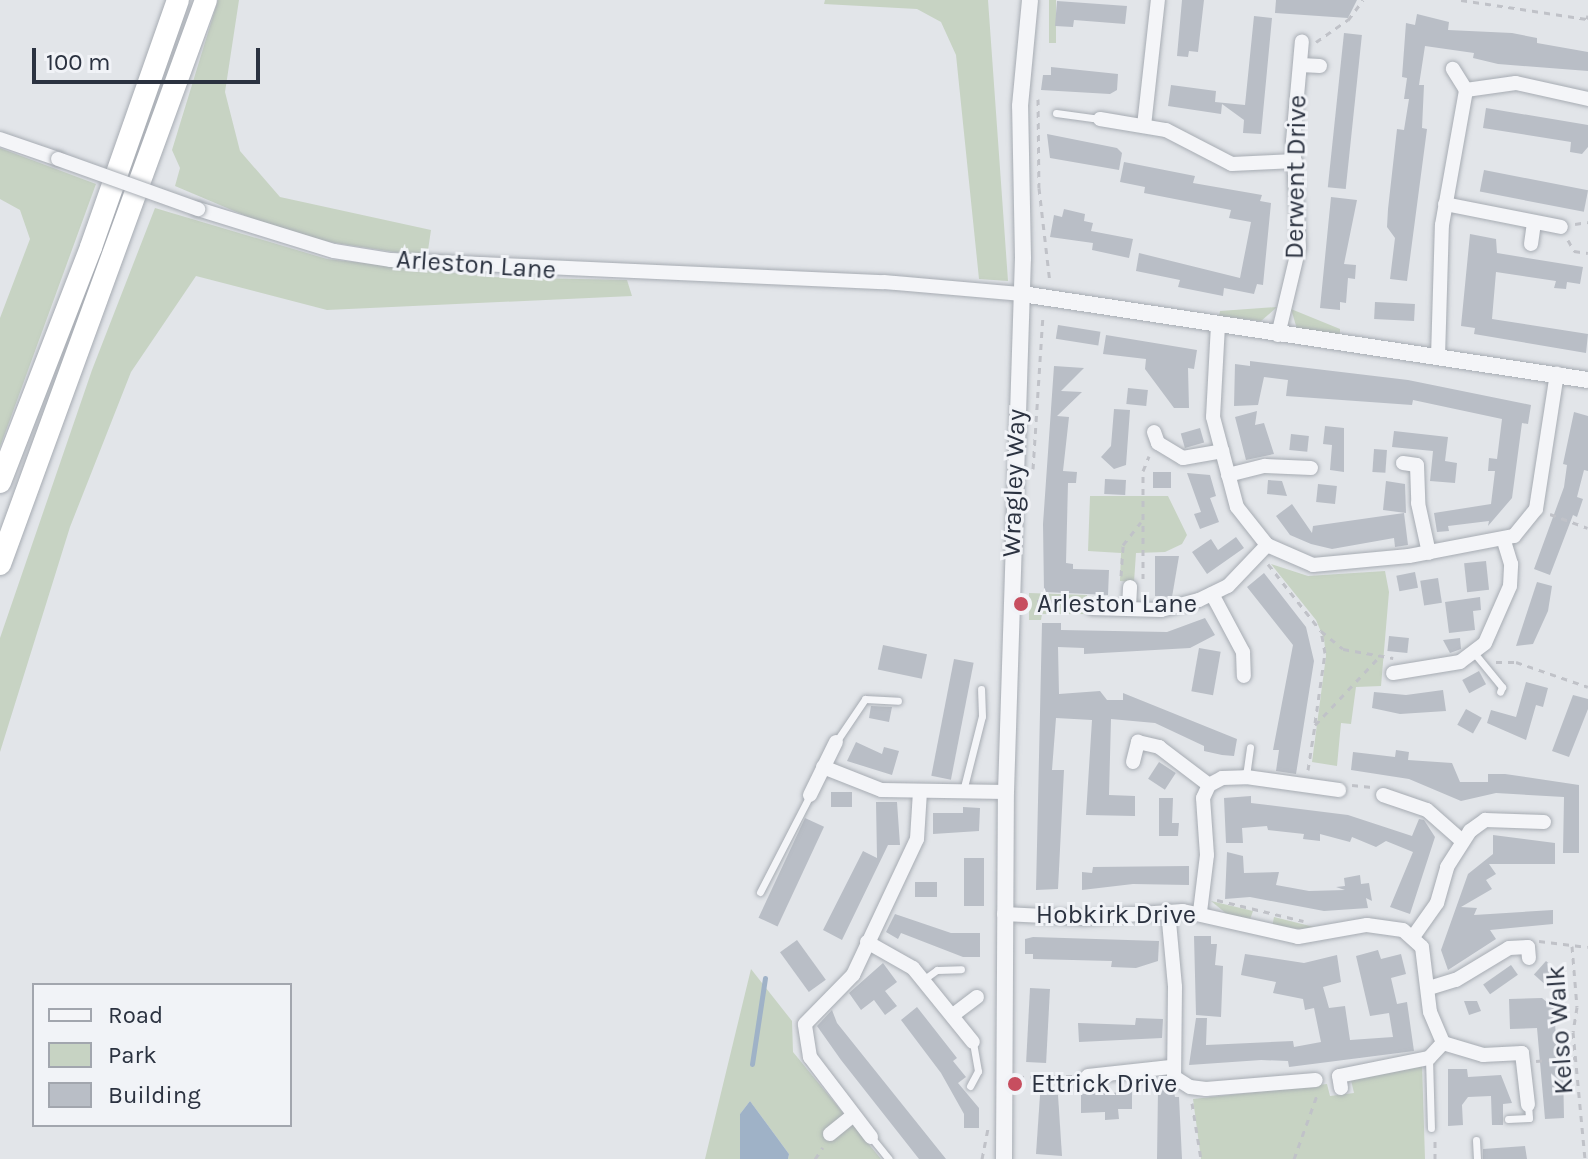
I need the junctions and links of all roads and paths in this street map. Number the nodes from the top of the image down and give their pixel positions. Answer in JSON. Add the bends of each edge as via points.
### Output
{"nodes":[{"id":1,"x":178,"y":0,"type":"edge"},
{"id":2,"x":206,"y":0,"type":"edge"},
{"id":3,"x":1030,"y":0,"type":"edge"},
{"id":4,"x":1158,"y":0,"type":"edge"},
{"id":5,"x":1363,"y":0,"type":"edge"},
{"id":6,"x":1461,"y":0,"type":"edge"},
{"id":7,"x":1588,"y":15,"type":"edge"},
{"id":8,"x":1302,"y":41,"type":"joint"},
{"id":9,"x":1301,"y":65,"type":"junction"},
{"id":10,"x":1320,"y":66,"type":"dead end"},
{"id":11,"x":1453,"y":69,"type":"dead end"},
{"id":12,"x":1466,"y":90,"type":"junction"},
{"id":13,"x":1588,"y":99,"type":"edge"},
{"id":14,"x":1056,"y":113,"type":"dead end"},
{"id":15,"x":1100,"y":119,"type":"joint"},
{"id":16,"x":1144,"y":126,"type":"junction"},
{"id":17,"x":0,"y":139,"type":"edge"},
{"id":18,"x":1295,"y":161,"type":"junction"},
{"id":19,"x":1445,"y":204,"type":"junction"},
{"id":20,"x":1534,"y":223,"type":"junction"},
{"id":21,"x":1561,"y":227,"type":"joint"},
{"id":22,"x":1531,"y":244,"type":"dead end"},
{"id":23,"x":1588,"y":253,"type":"edge"},
{"id":24,"x":1022,"y":294,"type":"junction"},
{"id":25,"x":1218,"y":325,"type":"junction"},
{"id":26,"x":1278,"y":335,"type":"junction"},
{"id":27,"x":1438,"y":357,"type":"junction"},
{"id":28,"x":1557,"y":374,"type":"junction"},
{"id":29,"x":1588,"y":380,"type":"edge"},
{"id":30,"x":1156,"y":438,"type":"joint"},
{"id":31,"x":1222,"y":451,"type":"junction"},
{"id":32,"x":1403,"y":463,"type":"dead end"},
{"id":33,"x":1311,"y":468,"type":"dead end"},
{"id":34,"x":1228,"y":475,"type":"junction"},
{"id":35,"x":0,"y":482,"type":"edge"},
{"id":36,"x":1536,"y":509,"type":"junction"},
{"id":37,"x":1141,"y":522,"type":"junction"},
{"id":38,"x":1588,"y":528,"type":"edge"},
{"id":39,"x":1504,"y":541,"type":"junction"},
{"id":40,"x":1264,"y":550,"type":"junction"},
{"id":41,"x":1429,"y":553,"type":"junction"},
{"id":42,"x":0,"y":564,"type":"edge"},
{"id":43,"x":1125,"y":587,"type":"joint"},
{"id":44,"x":1212,"y":594,"type":"junction"},
{"id":45,"x":1010,"y":601,"type":"junction"},
{"id":46,"x":1089,"y":605,"type":"joint"},
{"id":47,"x":1129,"y":607,"type":"junction"},
{"id":48,"x":1148,"y":609,"type":"junction"},
{"id":49,"x":1321,"y":631,"type":"junction"},
{"id":50,"x":1477,"y":652,"type":"junction"},
{"id":51,"x":1380,"y":656,"type":"junction"},
{"id":52,"x":1398,"y":673,"type":"joint"},
{"id":53,"x":1244,"y":676,"type":"dead end"},
{"id":54,"x":1588,"y":687,"type":"edge"},
{"id":55,"x":981,"y":689,"type":"dead end"},
{"id":56,"x":1500,"y":692,"type":"dead end"},
{"id":57,"x":898,"y":701,"type":"dead end"},
{"id":58,"x":1315,"y":725,"type":"junction"},
{"id":59,"x":836,"y":742,"type":"joint"},
{"id":60,"x":1250,"y":747,"type":"dead end"},
{"id":61,"x":1133,"y":762,"type":"dead end"},
{"id":62,"x":823,"y":767,"type":"junction"},
{"id":63,"x":1246,"y":777,"type":"junction"},
{"id":64,"x":1209,"y":785,"type":"junction"},
{"id":65,"x":1305,"y":786,"type":"junction"},
{"id":66,"x":1339,"y":790,"type":"joint"},
{"id":67,"x":920,"y":791,"type":"junction"},
{"id":68,"x":963,"y":791,"type":"junction"},
{"id":69,"x":1006,"y":792,"type":"junction"},
{"id":70,"x":810,"y":795,"type":"joint"},
{"id":71,"x":1390,"y":801,"type":"joint"},
{"id":72,"x":1544,"y":822,"type":"dead end"},
{"id":73,"x":1461,"y":840,"type":"junction"},
{"id":74,"x":760,"y":892,"type":"dead end"},
{"id":75,"x":1201,"y":905,"type":"junction"},
{"id":76,"x":1168,"y":911,"type":"junction"},
{"id":77,"x":1004,"y":914,"type":"junction"},
{"id":78,"x":1306,"y":922,"type":"dead end"},
{"id":79,"x":1413,"y":937,"type":"junction"},
{"id":80,"x":867,"y":942,"type":"junction"},
{"id":81,"x":1572,"y":946,"type":"junction"},
{"id":82,"x":1588,"y":947,"type":"edge"},
{"id":83,"x":1528,"y":953,"type":"joint"},
{"id":84,"x":961,"y":969,"type":"dead end"},
{"id":85,"x":923,"y":980,"type":"junction"},
{"id":86,"x":1429,"y":988,"type":"junction"},
{"id":87,"x":977,"y":997,"type":"dead end"},
{"id":88,"x":953,"y":1015,"type":"junction"},
{"id":89,"x":973,"y":1042,"type":"joint"},
{"id":90,"x":1443,"y":1043,"type":"junction"},
{"id":91,"x":1522,"y":1047,"type":"junction"},
{"id":92,"x":1429,"y":1058,"type":"junction"},
{"id":93,"x":1576,"y":1058,"type":"junction"},
{"id":94,"x":1171,"y":1067,"type":"junction"},
{"id":95,"x":1088,"y":1076,"type":"joint"},
{"id":96,"x":1018,"y":1077,"type":"dead end"},
{"id":97,"x":1316,"y":1080,"type":"joint"},
{"id":98,"x":970,"y":1086,"type":"dead end"},
{"id":99,"x":1190,"y":1087,"type":"junction"},
{"id":100,"x":1341,"y":1088,"type":"dead end"},
{"id":101,"x":1528,"y":1105,"type":"joint"},
{"id":102,"x":852,"y":1116,"type":"junction"},
{"id":103,"x":1508,"y":1119,"type":"dead end"},
{"id":104,"x":1431,"y":1128,"type":"joint"},
{"id":105,"x":871,"y":1137,"type":"joint"},
{"id":106,"x":829,"y":1138,"type":"joint"},
{"id":107,"x":1476,"y":1140,"type":"dead end"},
{"id":108,"x":815,"y":1159,"type":"edge"},
{"id":109,"x":889,"y":1159,"type":"edge"},
{"id":110,"x":1004,"y":1159,"type":"edge"},
{"id":111,"x":1201,"y":1159,"type":"edge"},
{"id":112,"x":1294,"y":1159,"type":"edge"},
{"id":113,"x":1435,"y":1159,"type":"edge"},
{"id":114,"x":1477,"y":1159,"type":"edge"},
{"id":115,"x":1585,"y":1159,"type":"edge"}],
"edges":[{"from":1,"to":35,"type":"highway"},
{"from":2,"to":42,"type":"highway","via":[[117,256]]},
{"from":3,"to":24,"type":"street","name":"Wragley Way","via":[[1020,106]]},
{"from":4,"to":16,"type":"street"},
{"from":5,"to":8,"type":"path","via":[[1341,26],[1313,44]]},
{"from":6,"to":7,"type":"path","via":[[1587,19]]},
{"from":8,"to":9,"type":"street","name":"Derwent Drive"},
{"from":9,"to":10,"type":"street","name":"Derwent Drive"},
{"from":9,"to":18,"type":"street","name":"Derwent Drive"},
{"from":11,"to":12,"type":"street"},
{"from":12,"to":13,"type":"street","via":[[1516,83]]},
{"from":12,"to":19,"type":"street"},
{"from":14,"to":15,"type":"lane"},
{"from":15,"to":16,"type":"street"},
{"from":16,"to":18,"type":"street","via":[[1178,135],[1232,164]]},
{"from":17,"to":24,"type":"street","name":"Arleston Lane","bridge":true,"via":[[198,209],[334,251],[391,260],[884,282]]},
{"from":18,"to":26,"type":"street","name":"Derwent Drive","via":[[1299,247]]},
{"from":19,"to":20,"type":"street"},
{"from":19,"to":27,"type":"street"},
{"from":20,"to":21,"type":"street"},
{"from":20,"to":22,"type":"street"},
{"from":21,"to":23,"type":"path","via":[[1574,251]]},
{"from":24,"to":25,"type":"street","name":"Arleston Lane"},
{"from":24,"to":45,"type":"street","name":"Wragley Way"},
{"from":25,"to":26,"type":"street","name":"Arleston Lane"},
{"from":25,"to":31,"type":"street","via":[[1212,386]]},
{"from":26,"to":27,"type":"street","name":"Arleston Lane"},
{"from":27,"to":28,"type":"street","name":"Arleston Lane"},
{"from":28,"to":29,"type":"street","name":"Arleston Lane"},
{"from":28,"to":36,"type":"street"},
{"from":30,"to":31,"type":"street","via":[[1183,458]]},
{"from":30,"to":37,"type":"path","via":[[1143,471]]},
{"from":31,"to":34,"type":"street"},
{"from":32,"to":41,"type":"street","via":[[1417,465],[1418,503]]},
{"from":33,"to":34,"type":"street","via":[[1265,466]]},
{"from":34,"to":40,"type":"street","via":[[1244,520]]},
{"from":36,"to":38,"type":"path"},
{"from":36,"to":39,"type":"street","via":[[1523,528]]},
{"from":37,"to":43,"type":"path","via":[[1123,545]]},
{"from":37,"to":48,"type":"path"},
{"from":39,"to":41,"type":"street"},
{"from":39,"to":50,"type":"street","via":[[1510,586]]},
{"from":40,"to":41,"type":"street","via":[[1325,566]]},
{"from":40,"to":44,"type":"street"},
{"from":40,"to":49,"type":"path"},
{"from":43,"to":47,"type":"street"},
{"from":44,"to":48,"type":"street"},
{"from":44,"to":53,"type":"street","via":[[1243,652]]},
{"from":45,"to":46,"type":"path"},
{"from":45,"to":69,"type":"street","name":"Wragley Way"},
{"from":46,"to":47,"type":"street"},
{"from":47,"to":48,"type":"street"},
{"from":49,"to":51,"type":"path","via":[[1343,649]]},
{"from":49,"to":58,"type":"path","via":[[1325,653]]},
{"from":50,"to":52,"type":"street","via":[[1439,668]]},
{"from":50,"to":54,"type":"path","via":[[1495,662],[1516,662]]},
{"from":50,"to":56,"type":"lane","via":[[1502,687]]},
{"from":51,"to":52,"type":"path","via":[[1394,658]]},
{"from":51,"to":58,"type":"path"},
{"from":55,"to":68,"type":"lane","via":[[982,716]]},
{"from":57,"to":59,"type":"lane","via":[[865,699]]},
{"from":58,"to":65,"type":"path"},
{"from":59,"to":62,"type":"street"},
{"from":60,"to":63,"type":"lane"},
{"from":61,"to":64,"type":"street","via":[[1138,742],[1159,747]]},
{"from":62,"to":67,"type":"street","via":[[881,790]]},
{"from":62,"to":70,"type":"street"},
{"from":63,"to":64,"type":"street","via":[[1222,778]]},
{"from":63,"to":65,"type":"street"},
{"from":64,"to":75,"type":"street","via":[[1203,798],[1207,855]]},
{"from":65,"to":66,"type":"street"},
{"from":66,"to":71,"type":"path","via":[[1348,785],[1378,787]]},
{"from":67,"to":68,"type":"street"},
{"from":67,"to":80,"type":"street","via":[[917,839]]},
{"from":68,"to":69,"type":"street"},
{"from":69,"to":77,"type":"street","name":"Wragley Way"},
{"from":70,"to":74,"type":"lane"},
{"from":71,"to":73,"type":"street","via":[[1427,810]]},
{"from":72,"to":73,"type":"street","via":[[1485,820]]},
{"from":73,"to":79,"type":"street","via":[[1437,903]]},
{"from":75,"to":76,"type":"street","name":"Hobkirk Drive"},
{"from":75,"to":78,"type":"path"},
{"from":75,"to":79,"type":"street","name":"Hobkirk Drive","via":[[1278,936],[1310,937],[1389,925]]},
{"from":76,"to":77,"type":"street","name":"Hobkirk Drive","via":[[1084,918]]},
{"from":76,"to":94,"type":"street","via":[[1175,987]]},
{"from":77,"to":110,"type":"street","name":"Wragley Way"},
{"from":79,"to":86,"type":"street","via":[[1426,961]]},
{"from":80,"to":85,"type":"street","via":[[900,959]]},
{"from":80,"to":102,"type":"street","via":[[853,975],[805,1024],[810,1057]]},
{"from":81,"to":82,"type":"path"},
{"from":81,"to":83,"type":"path","via":[[1570,941],[1535,941]]},
{"from":81,"to":93,"type":"path","name":"Kelso Walk"},
{"from":83,"to":86,"type":"street","via":[[1497,953],[1456,980]]},
{"from":84,"to":85,"type":"lane","via":[[937,970]]},
{"from":85,"to":88,"type":"street"},
{"from":86,"to":90,"type":"street","via":[[1430,1012]]},
{"from":87,"to":88,"type":"street"},
{"from":88,"to":89,"type":"street"},
{"from":89,"to":98,"type":"lane","via":[[978,1071]]},
{"from":90,"to":91,"type":"street","via":[[1483,1055]]},
{"from":90,"to":92,"type":"street"},
{"from":91,"to":93,"type":"path","via":[[1531,1061]]},
{"from":91,"to":101,"type":"street"},
{"from":92,"to":100,"type":"street","via":[[1339,1076]]},
{"from":92,"to":104,"type":"lane"},
{"from":93,"to":115,"type":"path","name":"Kelso Walk"},
{"from":94,"to":95,"type":"street"},
{"from":94,"to":99,"type":"street","via":[[1174,1077]]},
{"from":95,"to":96,"type":"path"},
{"from":97,"to":99,"type":"street"},
{"from":97,"to":112,"type":"path","via":[[1317,1095]]},
{"from":99,"to":111,"type":"path"},
{"from":101,"to":103,"type":"lane","via":[[1529,1118]]},
{"from":102,"to":105,"type":"street"},
{"from":102,"to":106,"type":"street"},
{"from":104,"to":113,"type":"path"},
{"from":105,"to":109,"type":"lane"},
{"from":106,"to":108,"type":"path"},
{"from":107,"to":114,"type":"lane"}]}
